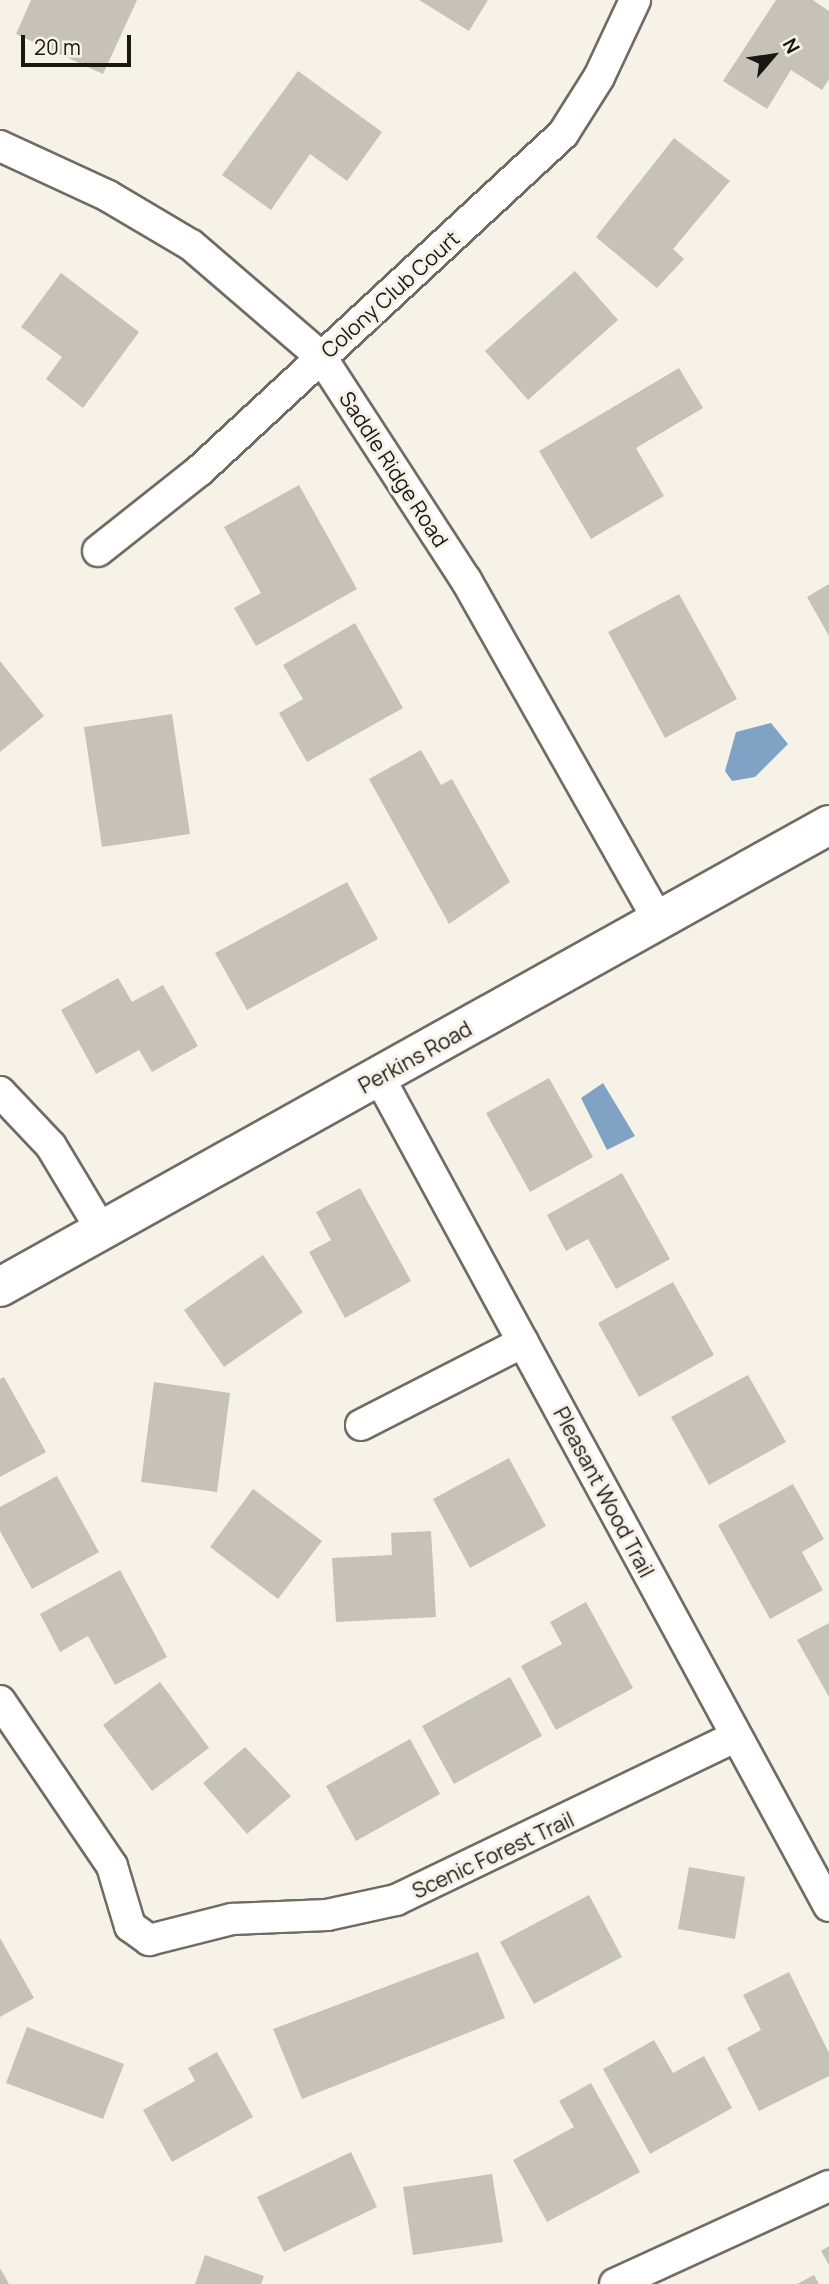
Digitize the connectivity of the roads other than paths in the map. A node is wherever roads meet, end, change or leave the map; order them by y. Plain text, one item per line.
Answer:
1 (635, 0) edge
2 (0, 146) edge
3 (321, 357) junction
4 (98, 551) dead end
5 (829, 825) edge
6 (658, 919) junction
7 (379, 1077) junction
8 (0, 1093) edge
9 (102, 1231) junction
10 (0, 1287) edge
11 (523, 1342) junction
12 (361, 1425) dead end
13 (0, 1701) edge
14 (735, 1737) junction
15 (829, 1906) edge
16 (829, 2186) edge
17 (615, 2284) edge

1 - 3 street, Colony Club Court
2 - 3 street, Saddle Ridge Road
3 - 4 street, Colony Club Court
3 - 6 street, Saddle Ridge Road
5 - 6 main road, Perkins Road
6 - 7 main road, Perkins Road
7 - 9 main road, Perkins Road
7 - 11 street, Pleasant Wood Trail
8 - 9 street
9 - 10 main road, Perkins Road
11 - 12 street
11 - 14 street, Pleasant Wood Trail
13 - 14 street, Scenic Forest Trail
14 - 15 street, Pleasant Wood Trail
16 - 17 street

